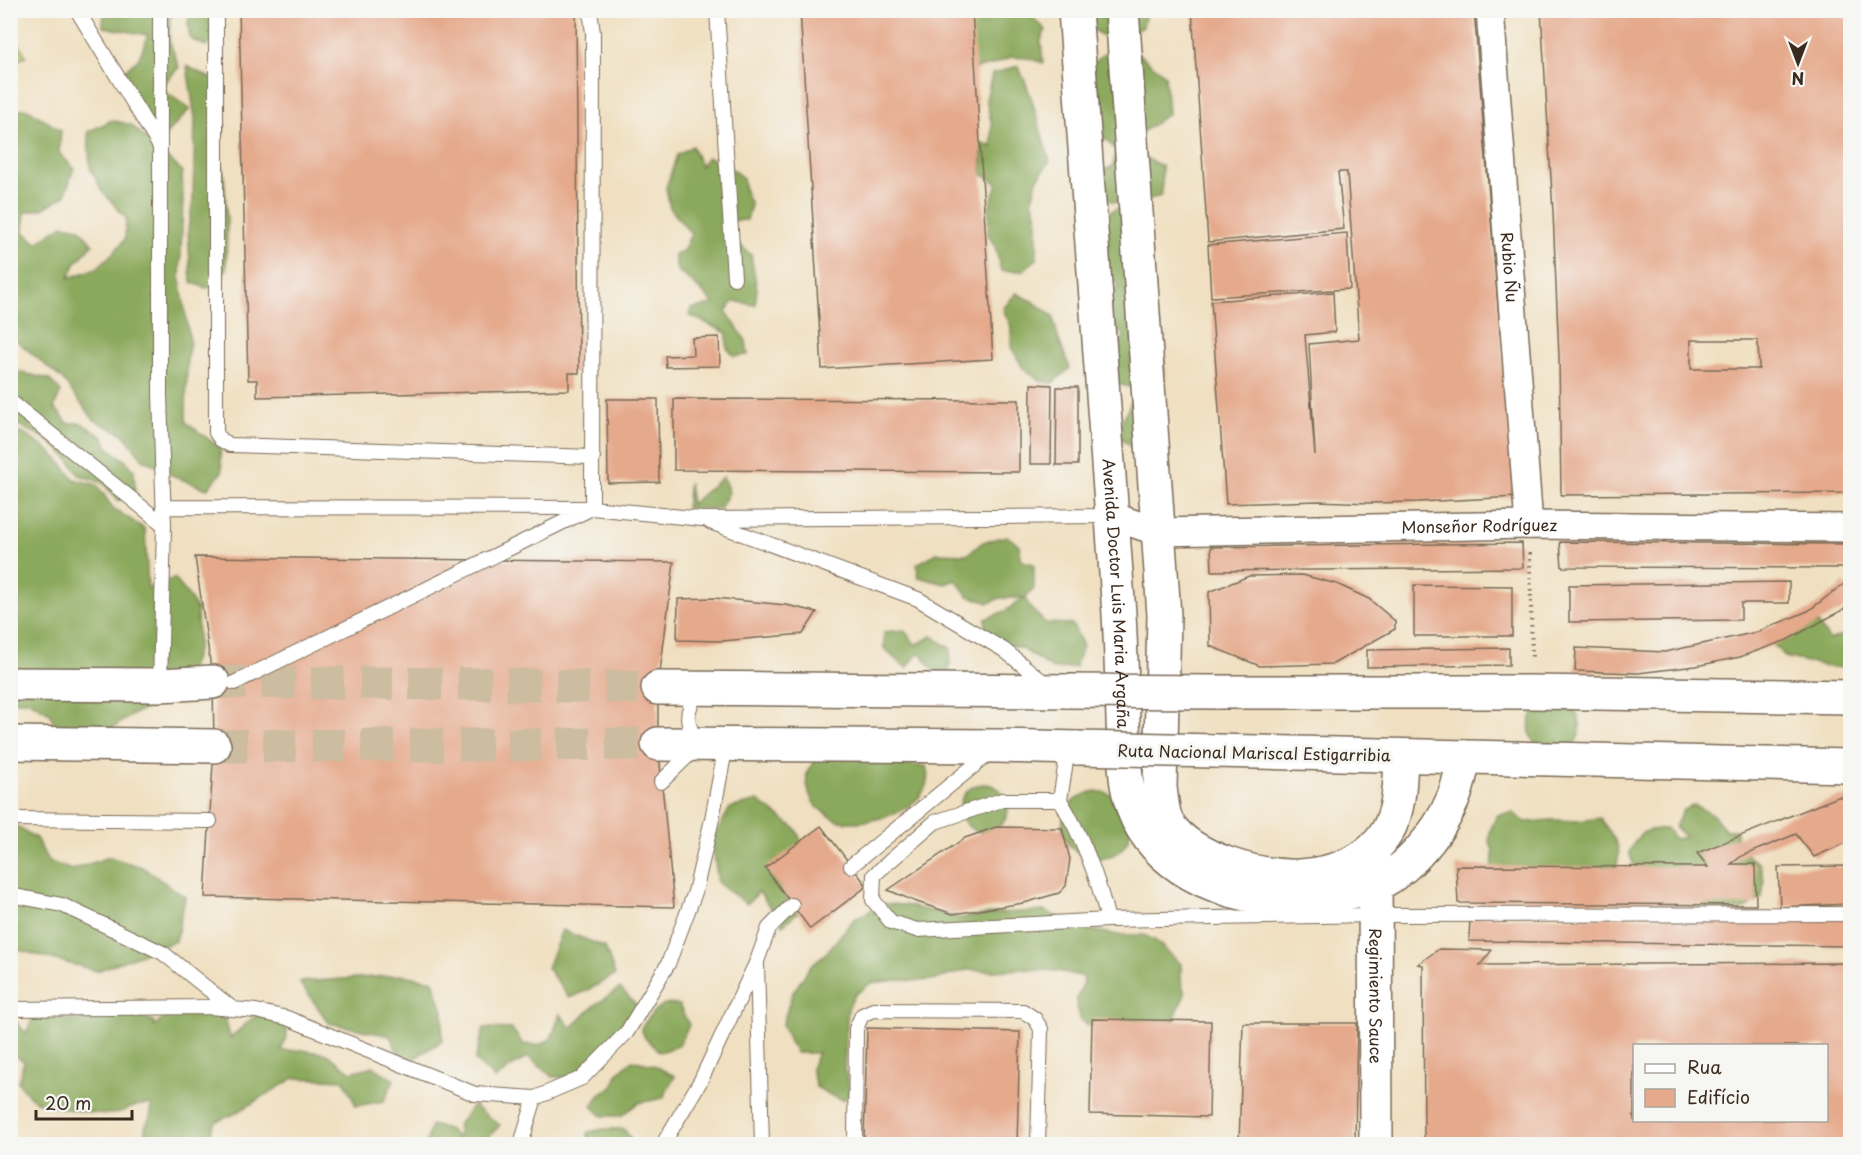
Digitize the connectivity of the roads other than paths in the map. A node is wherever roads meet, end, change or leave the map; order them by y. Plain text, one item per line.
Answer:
1 (78, 10) edge
2 (160, 10) edge
3 (216, 10) edge
4 (590, 10) edge
5 (717, 10) edge
6 (1075, 10) edge
7 (1122, 10) edge
8 (1490, 10) edge
9 (160, 147) junction
10 (734, 278) dead end
11 (10, 400) edge
12 (593, 457) junction
13 (163, 507) junction
14 (592, 508) junction
15 (1112, 516) junction
16 (702, 519) junction
17 (164, 525) junction
18 (1529, 525) junction
19 (1851, 528) edge
20 (1158, 532) junction
21 (224, 683) joint
22 (10, 684) edge
23 (160, 685) junction
24 (658, 688) tunnel mouth
25 (700, 689) junction
26 (1061, 691) junction
27 (1851, 697) edge
28 (10, 744) edge
29 (658, 744) tunnel mouth
30 (712, 745) junction
31 (214, 746) tunnel mouth
32 (998, 746) junction
33 (1073, 748) junction
34 (1401, 756) junction
35 (1464, 757) junction
36 (1851, 766) edge
37 (661, 782) dead end
38 (1060, 800) junction
39 (10, 819) edge
40 (210, 821) dead end
41 (1375, 847) junction
42 (851, 866) dead end
43 (10, 895) edge
44 (1375, 901) junction
45 (792, 905) dead end
46 (1851, 914) edge
47 (1108, 920) junction
48 (757, 961) junction
49 (10, 1009) edge
50 (233, 1009) junction
51 (535, 1098) junction
52 (521, 1144) edge
53 (663, 1144) edge
54 (762, 1144) edge
55 (855, 1144) edge
56 (1038, 1144) edge
57 (1376, 1144) edge

1 - 9 lane
2 - 9 lane
3 - 12 lane
4 - 12 lane
5 - 10 lane
6 - 15 main road, Avenida Doctor Luis Maria Argaña
7 - 20 main road
8 - 18 street, Rubio Ñu
9 - 13 lane
11 - 17 lane
12 - 14 lane
13 - 14 lane
13 - 17 lane
14 - 16 lane
14 - 21 lane
15 - 16 lane
15 - 20 street, Monseñor Rodríguez
15 - 44 main road, Avenida Doctor Luis Maria Argaña
16 - 26 lane
17 - 23 lane
18 - 19 street, Monseñor Rodríguez
18 - 20 street, Monseñor Rodríguez
20 - 41 main road
21 - 23 main road
22 - 23 main road
24 - 25 main road
25 - 26 main road
25 - 30 lane
26 - 27 main road, bridge
28 - 31 main road
29 - 30 main road, Ruta Nacional Mariscal Estigarribia
30 - 32 main road, Ruta Nacional Mariscal Estigarribia
30 - 37 lane
30 - 51 lane
32 - 33 main road, Ruta Nacional Mariscal Estigarribia
32 - 42 lane
33 - 34 main road, Ruta Nacional Mariscal Estigarribia, bridge
33 - 38 lane
34 - 35 main road, Ruta Nacional Mariscal Estigarribia
34 - 41 main road
35 - 36 main road, Ruta Nacional Mariscal Estigarribia
35 - 44 main road, Avenida Doctor Luis Maria Argaña
38 - 47 lane
38 - 47 lane
39 - 40 lane
41 - 44 main road, Regimiento Sauce
43 - 50 lane
44 - 46 lane
44 - 47 lane
44 - 57 main road, Regimiento Sauce
45 - 48 lane
48 - 53 lane
48 - 54 lane
49 - 50 lane
50 - 51 lane
51 - 52 lane
55 - 56 lane

